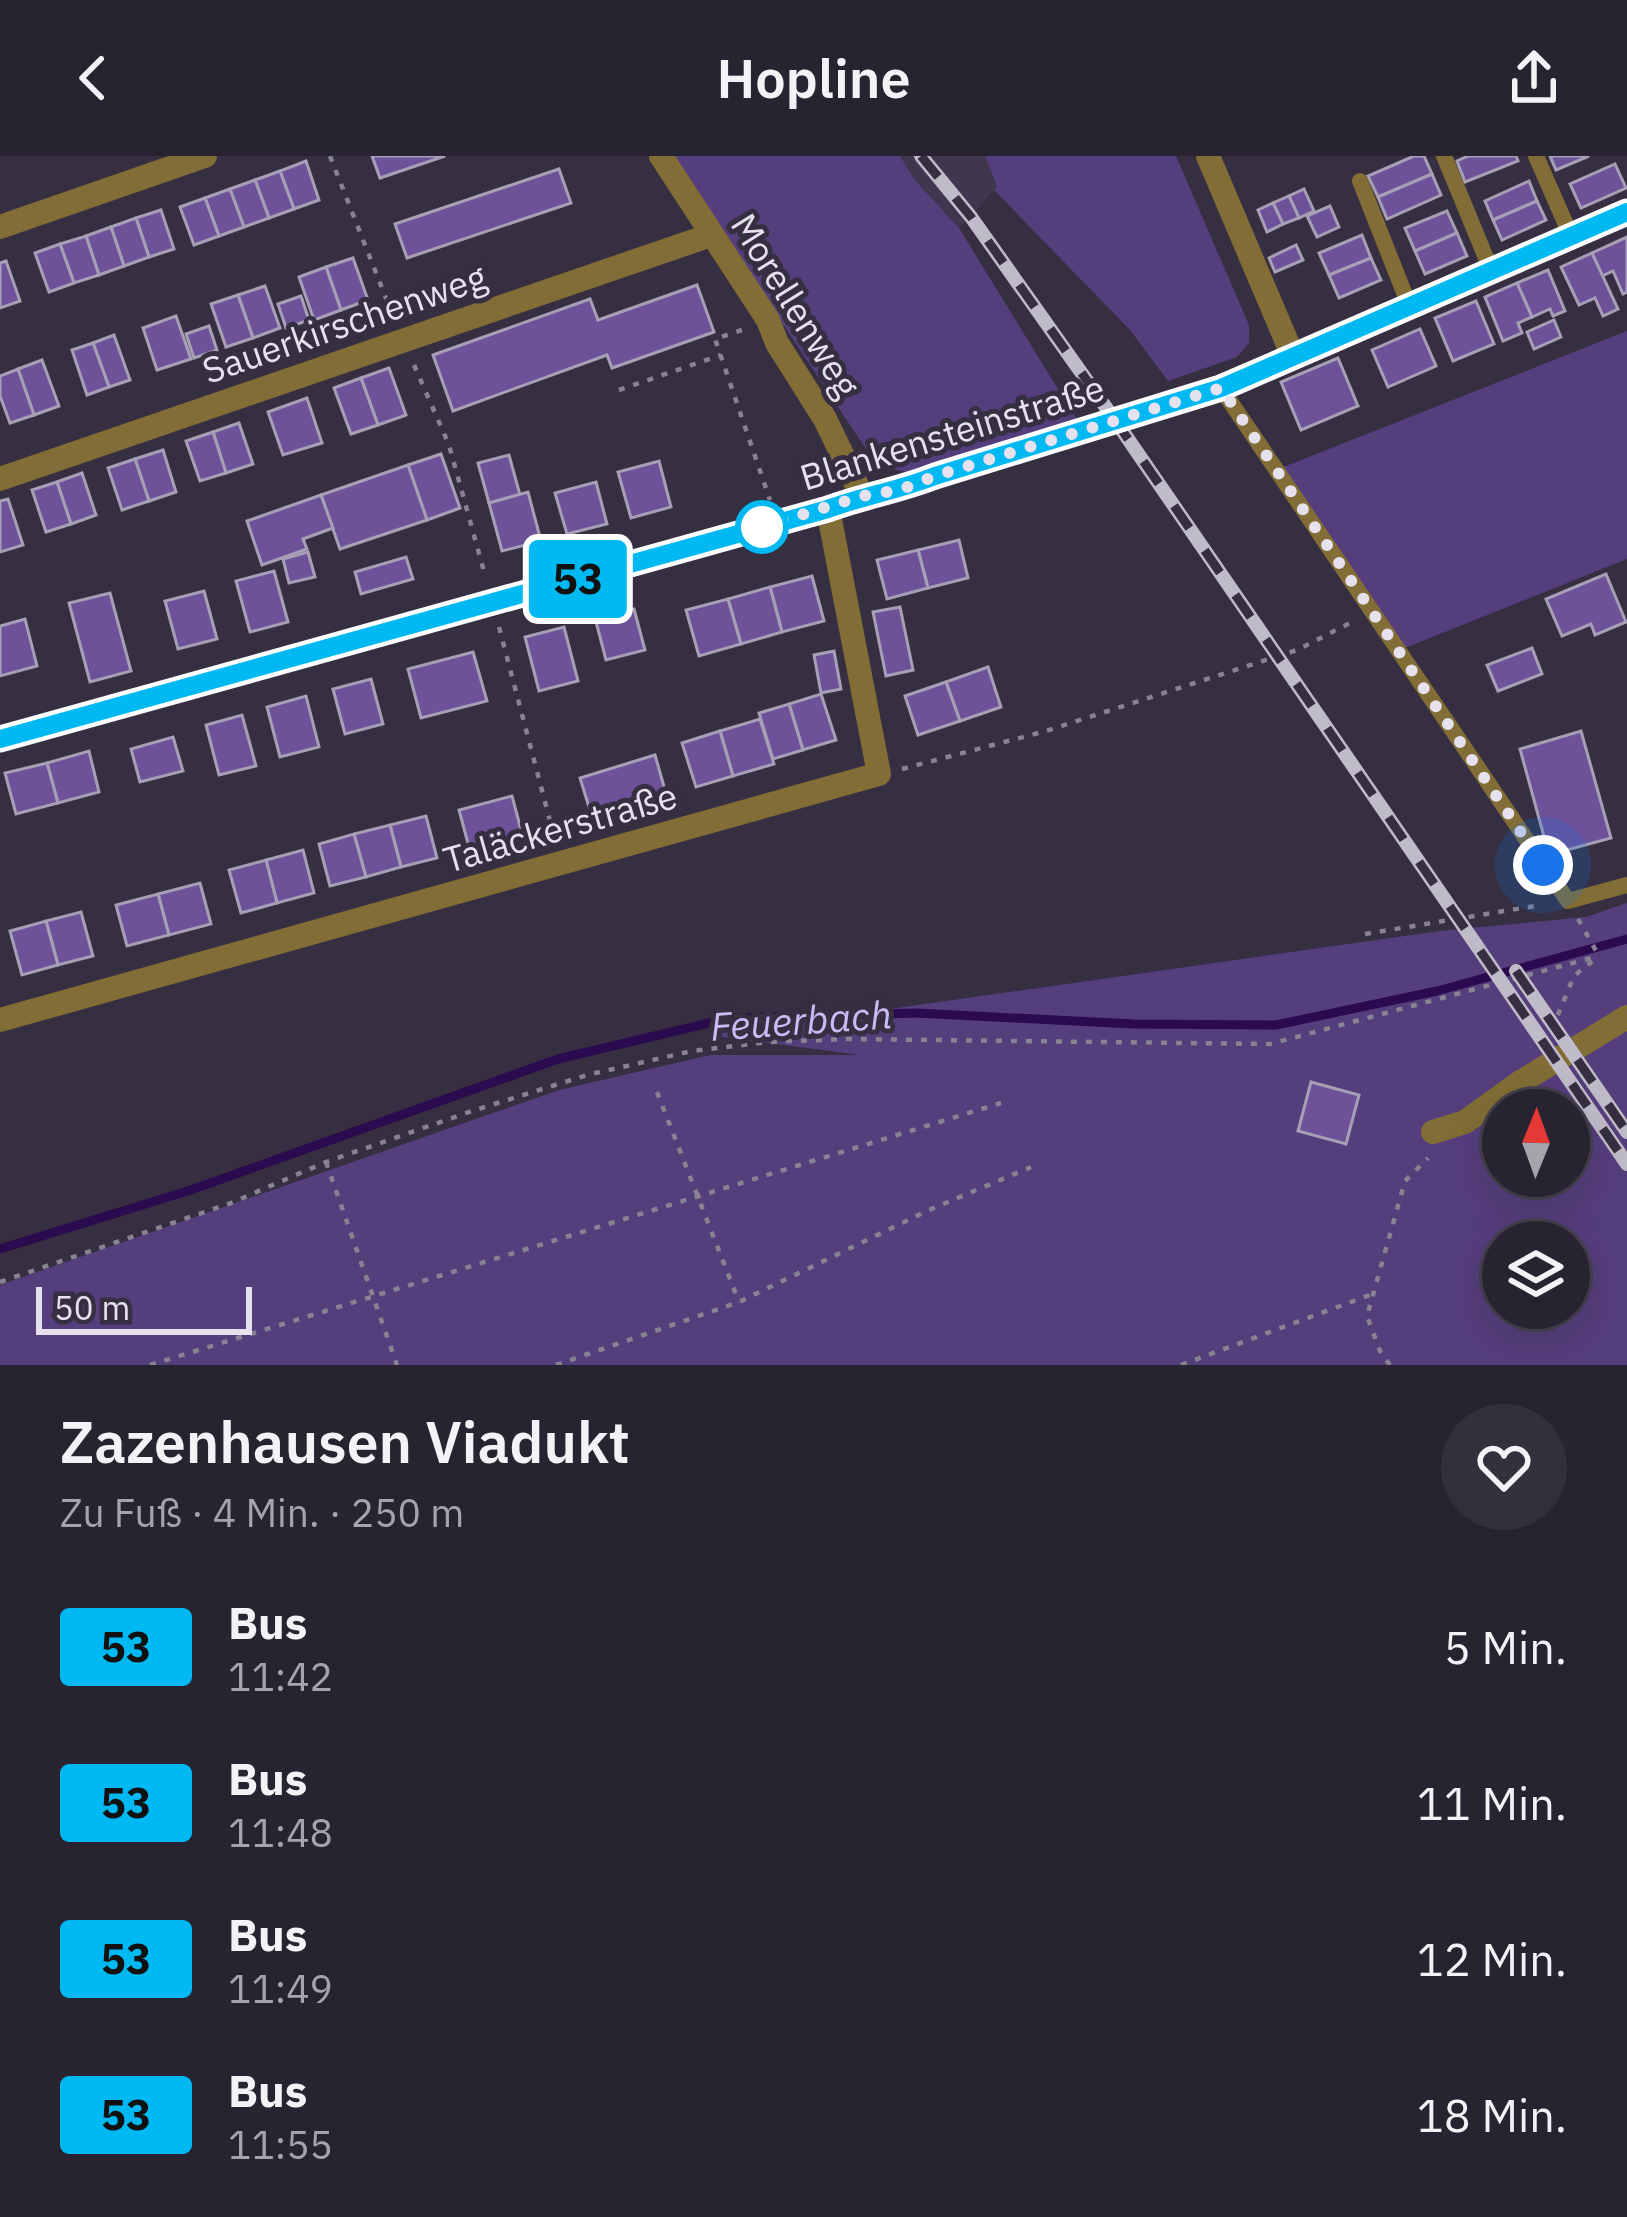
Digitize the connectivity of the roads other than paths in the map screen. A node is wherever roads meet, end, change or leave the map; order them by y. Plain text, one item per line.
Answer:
1 (205, 156) edge
2 (661, 156) edge
3 (1208, 156) edge
4 (1444, 156) edge
5 (1536, 156) edge
6 (1360, 181) dead end
7 (1627, 212) edge
8 (0, 227) edge
9 (711, 235) junction
10 (1571, 236) junction
11 (1491, 270) junction
12 (1409, 305) junction
13 (1292, 354) junction
14 (1221, 388) junction
15 (0, 479) edge
16 (862, 496) junction
17 (828, 509) junction
18 (0, 739) edge
19 (1627, 884) edge
20 (1627, 1017) edge
21 (0, 1020) edge
22 (1433, 1132) dead end

1 - 8 street
2 - 9 street, Morellenweg
3 - 13 street
4 - 11 lane
5 - 10 lane
6 - 12 lane
7 - 10 street, Blankensteinstraße
9 - 15 street, Sauerkirschenweg
9 - 16 street, Morellenweg
10 - 11 street, Blankensteinstraße
11 - 12 street, Blankensteinstraße
12 - 13 street, Blankensteinstraße
13 - 14 street, Blankensteinstraße
14 - 16 street, Blankensteinstraße
14 - 19 lane
16 - 17 street, Blankensteinstraße
17 - 18 street, Blankensteinstraße
17 - 21 street, Taläckerstraße
20 - 22 street

